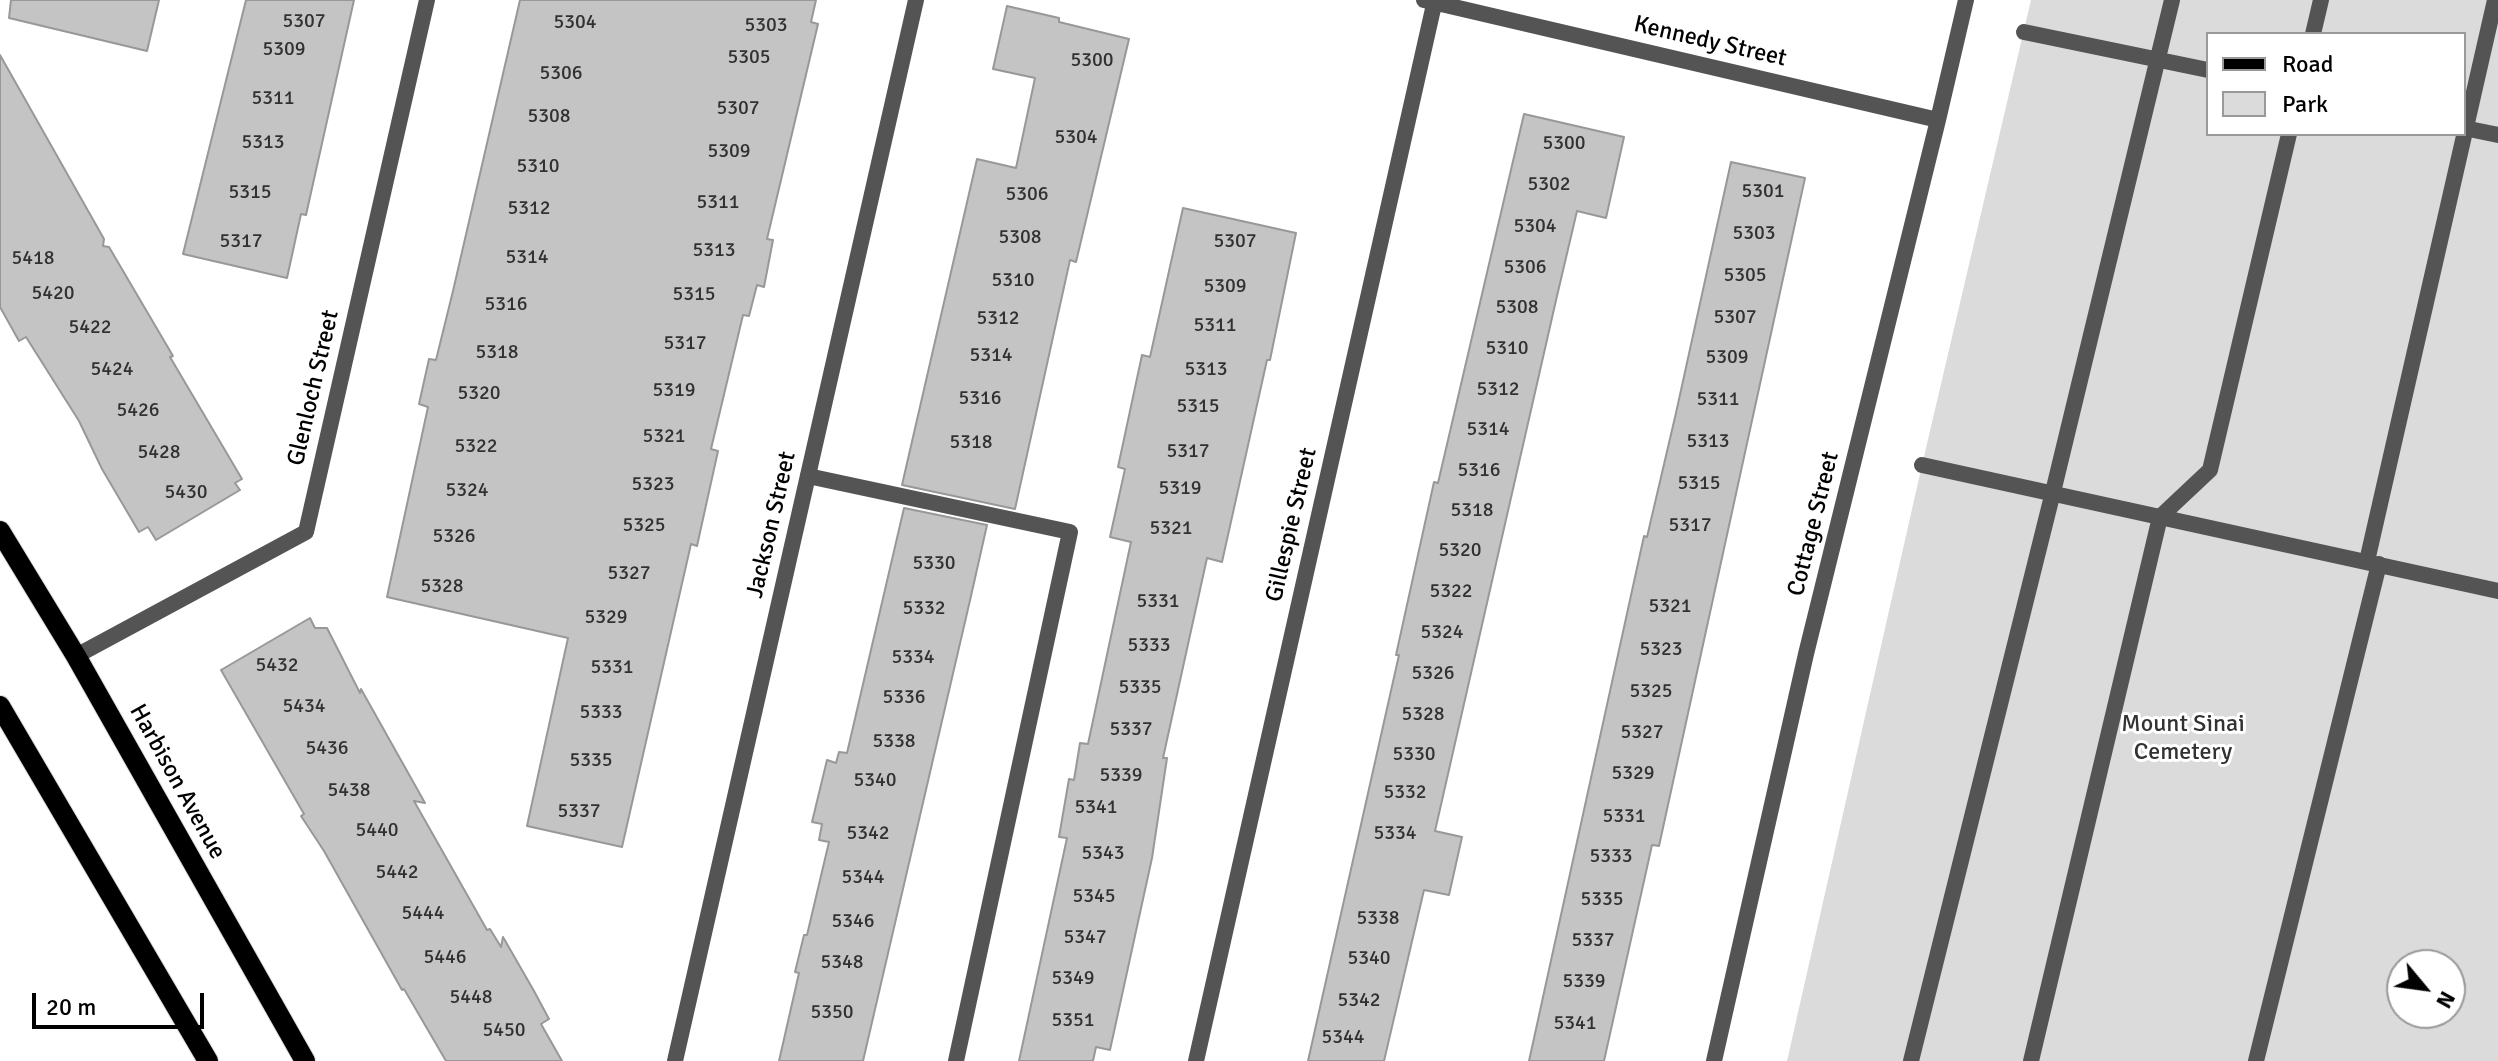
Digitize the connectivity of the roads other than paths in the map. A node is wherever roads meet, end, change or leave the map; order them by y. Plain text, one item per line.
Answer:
1 (427, 0) edge
2 (916, 0) edge
3 (1966, 0) edge
4 (2172, 0) edge
5 (2321, 0) edge
6 (2495, 0) edge
7 (1431, 1) edge
8 (2024, 32) dead end
9 (2313, 32) edge
10 (2158, 59) junction
11 (2206, 70) edge
12 (1938, 120) junction
13 (2466, 124) edge
14 (2466, 128) edge
15 (2498, 135) edge
16 (2289, 136) edge
17 (2463, 136) edge
18 (1922, 465) dead end
19 (808, 476) junction
20 (2053, 492) junction
21 (2160, 517) junction
22 (0, 531) edge
23 (2373, 563) junction
24 (2498, 591) edge
25 (76, 656) junction
26 (0, 706) edge
27 (208, 1061) edge
28 (305, 1061) edge
29 (675, 1061) edge
30 (956, 1061) edge
31 (1196, 1061) edge
32 (1714, 1061) edge
33 (1911, 1061) edge
34 (2031, 1061) edge
35 (2256, 1061) edge

1 - 25 street, Glenloch Street
2 - 19 street, Jackson Street
3 - 12 street, Cottage Street
4 - 10 street
5 - 9 street
6 - 13 street
7 - 12 street, Kennedy Street
7 - 31 street, Gillespie Street
8 - 10 street
10 - 11 street
10 - 20 street
12 - 32 street, Cottage Street
14 - 15 street
16 - 21 street
17 - 23 street
18 - 20 street
19 - 29 street, Jackson Street
19 - 30 street
20 - 21 street
20 - 33 street
21 - 23 street
21 - 34 street
22 - 25 main road, Harbison Avenue
23 - 24 street
23 - 35 street
25 - 28 main road, Harbison Avenue
26 - 27 main road

